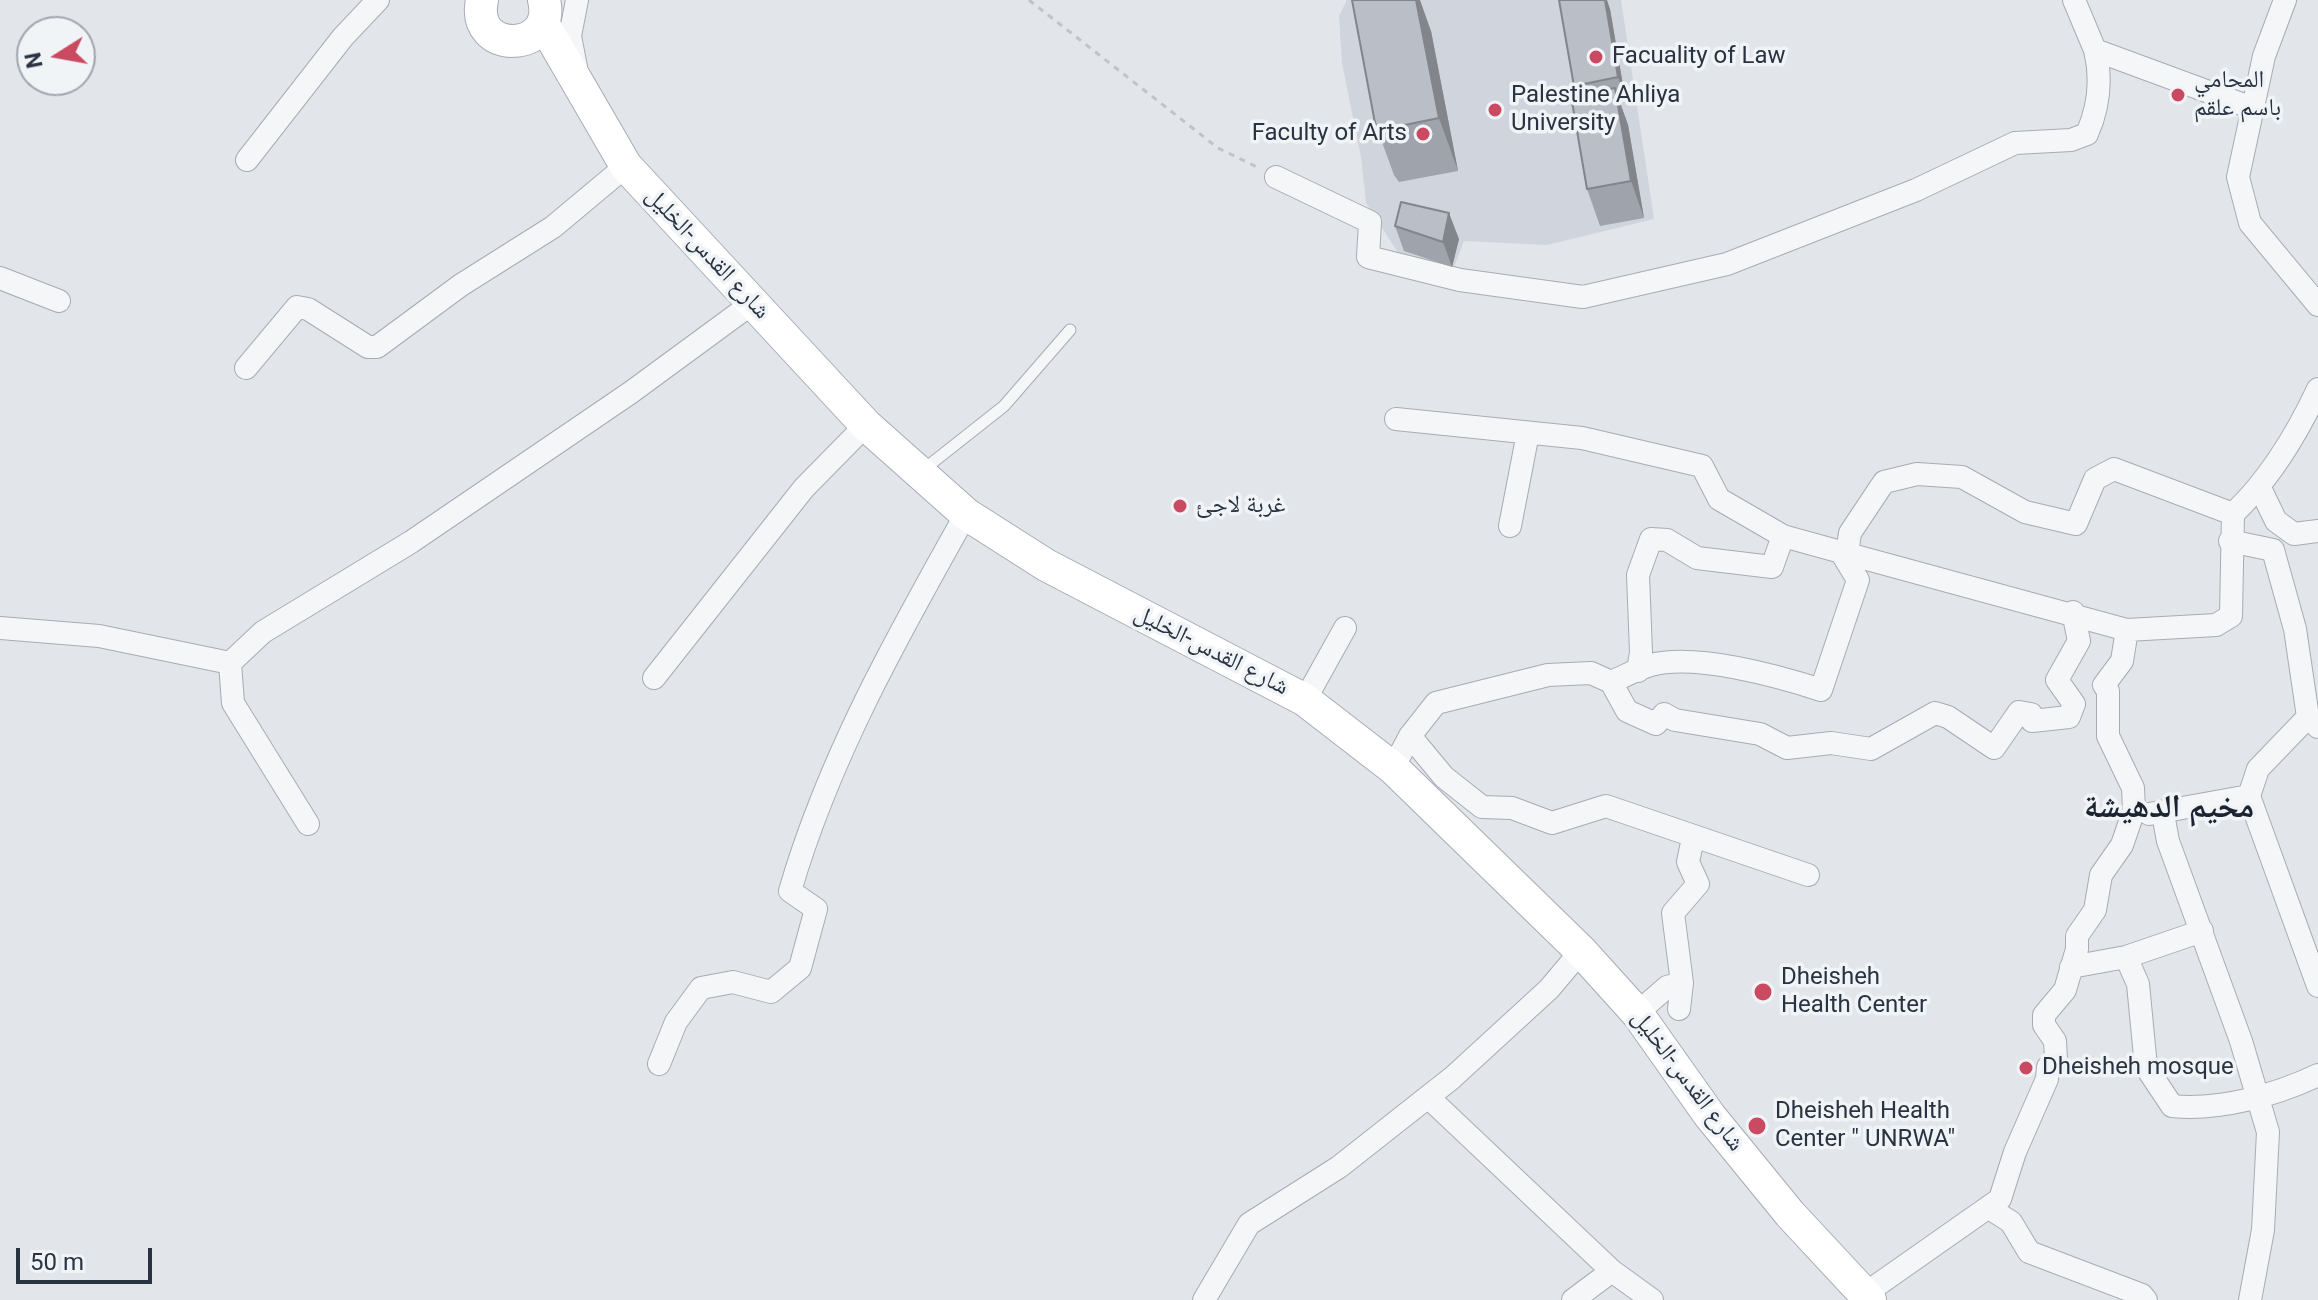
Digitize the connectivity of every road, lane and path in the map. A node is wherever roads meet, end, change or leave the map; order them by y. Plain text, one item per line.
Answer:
1 (378, 0) edge
2 (482, 0) edge
3 (577, 0) edge
4 (1029, 0) edge
5 (2074, 0) edge
6 (2285, 0) edge
7 (543, 11) edge
8 (2095, 50) junction
9 (580, 84) junction
10 (2255, 109) junction
11 (247, 160) dead end
12 (626, 166) junction
13 (1276, 177) joint
14 (0, 278) edge
15 (59, 301) dead end
16 (754, 302) junction
17 (2318, 305) edge
18 (1070, 330) dead end
19 (246, 368) dead end
20 (2318, 389) edge
21 (1396, 419) dead end
22 (866, 425) junction
23 (1528, 433) junction
24 (920, 472) junction
25 (2260, 488) junction
26 (966, 514) junction
27 (2233, 514) junction
28 (1510, 526) dead end
29 (2318, 531) edge
30 (1783, 536) junction
31 (2230, 541) junction
32 (1844, 553) junction
33 (2073, 612) junction
34 (0, 628) edge
35 (1345, 628) dead end
36 (2127, 630) junction
37 (230, 663) junction
38 (1638, 671) junction
39 (2311, 675) edge
40 (654, 678) dead end
41 (1611, 682) junction
42 (1305, 700) junction
43 (2313, 722) edge
44 (1410, 736) junction
45 (1393, 768) junction
46 (2249, 796) junction
47 (2134, 810) junction
48 (2163, 814) junction
49 (308, 824) dead end
50 (1693, 838) junction
51 (1808, 875) dead end
52 (2202, 931) junction
53 (1581, 951) junction
54 (2126, 957) junction
55 (2071, 967) junction
56 (1682, 983) junction
57 (2318, 986) edge
58 (1679, 1009) dead end
59 (1637, 1013) junction
60 (659, 1064) dead end
61 (2318, 1075) edge
62 (2257, 1095) junction
63 (1428, 1097) junction
64 (1989, 1208) junction
65 (1612, 1271) junction
66 (1868, 1297) edge
67 (1204, 1300) edge
68 (1573, 1300) edge
69 (1652, 1300) edge
70 (2146, 1300) edge
71 (2250, 1300) edge

1 - 11 street
2 - 7 main road
3 - 9 street
4 - 13 path
5 - 8 street
6 - 10 street
7 - 9 main road, شارع القدس-الخليل
8 - 10 street
8 - 13 street
9 - 12 main road, شارع القدس-الخليل
10 - 17 street
12 - 16 main road, شارع القدس-الخليل
12 - 19 street
14 - 15 street
16 - 22 main road, شارع القدس-الخليل
16 - 37 street
18 - 24 lane
20 - 25 street
21 - 23 street
22 - 24 main road, شارع القدس-الخليل
22 - 40 street
23 - 28 street
23 - 30 street
24 - 26 main road, شارع القدس-الخليل
25 - 27 street
25 - 29 street
26 - 42 main road, شارع القدس-الخليل
26 - 60 street
27 - 31 street
27 - 32 street
30 - 32 street
30 - 38 street
31 - 36 street
31 - 39 street
32 - 33 street
32 - 38 street
33 - 36 street
33 - 41 street
34 - 37 street
35 - 42 street
36 - 47 street
37 - 49 street
38 - 41 street
39 - 43 street
41 - 44 street
42 - 45 main road, شارع القدس-الخليل
43 - 46 street
44 - 45 street
44 - 50 street
45 - 53 main road, شارع القدس-الخليل
46 - 48 street
46 - 57 street
47 - 48 street
47 - 55 street
48 - 52 street
50 - 51 street
50 - 56 street
52 - 54 street
52 - 62 street
53 - 59 main road, شارع القدس-الخليل
53 - 63 street
54 - 55 street
54 - 62 street
55 - 64 street
56 - 58 street
56 - 59 street
59 - 66 main road, شارع القدس-الخليل
61 - 62 street
62 - 71 street
63 - 65 street
63 - 67 street
64 - 66 street
64 - 70 street
65 - 68 street
65 - 69 street

